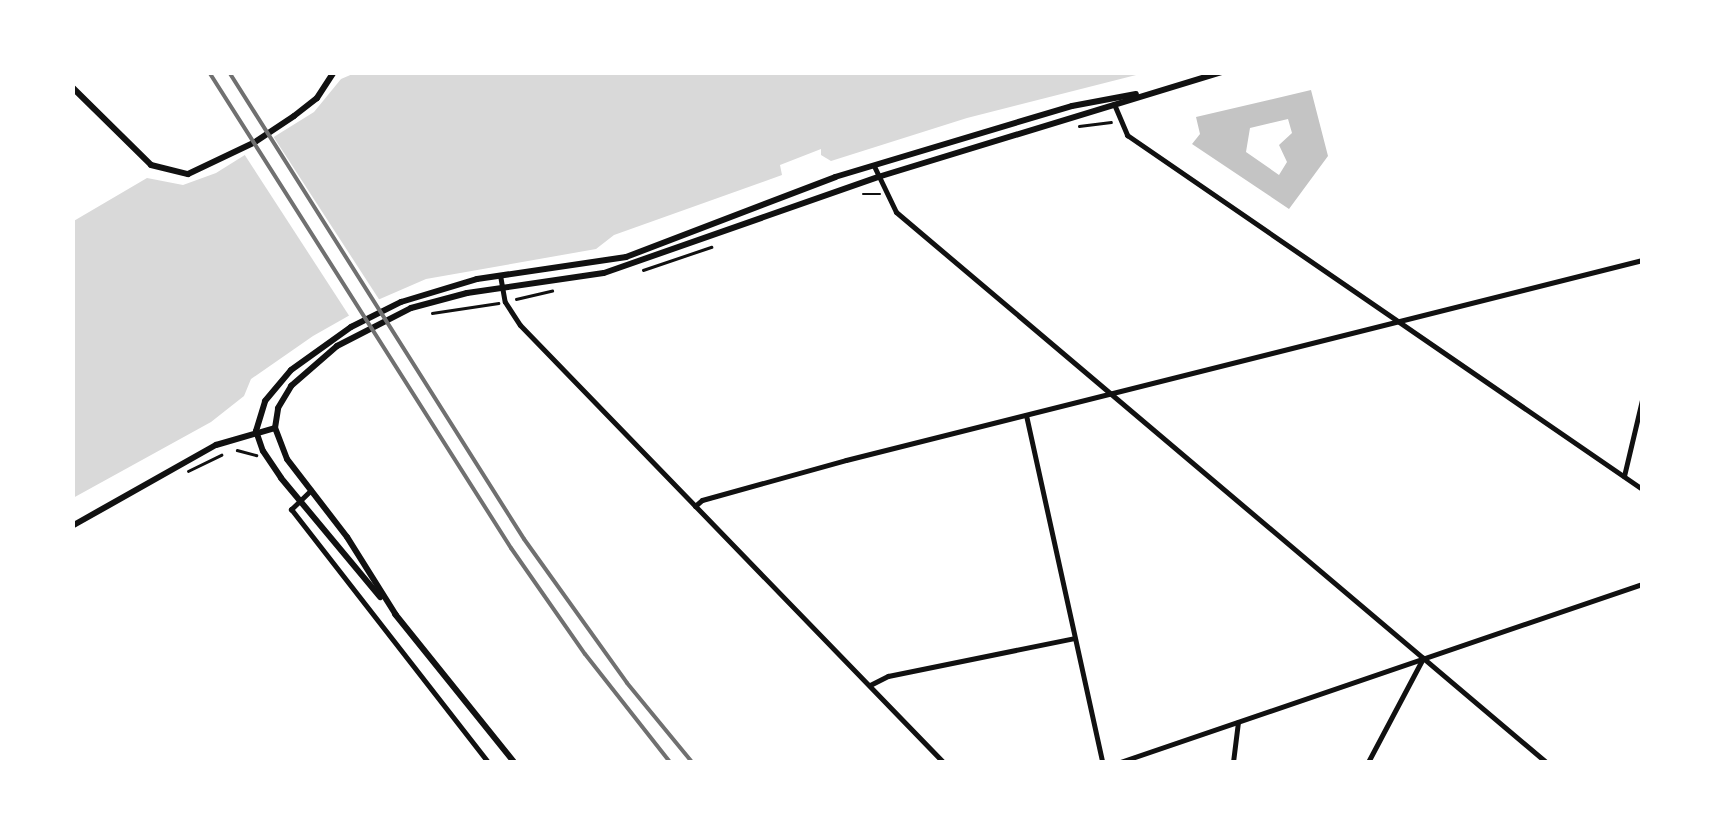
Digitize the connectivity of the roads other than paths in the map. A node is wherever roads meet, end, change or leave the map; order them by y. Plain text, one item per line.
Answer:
1 (334, 72) edge
2 (1221, 72) edge
3 (72, 87) edge
4 (1148, 92) junction
5 (1112, 96) junction
6 (1114, 106) junction
7 (874, 166) junction
8 (878, 178) junction
9 (1642, 260) edge
10 (500, 275) junction
11 (502, 288) junction
12 (1398, 320) junction
13 (1112, 394) junction
14 (1642, 400) edge
15 (1026, 415) junction
16 (274, 428) junction
17 (256, 431) junction
18 (1624, 476) junction
19 (1642, 489) edge
20 (311, 490) junction
21 (299, 500) junction
22 (695, 506) junction
23 (72, 526) edge
24 (1642, 584) edge
25 (396, 615) junction
26 (1074, 638) junction
27 (424, 651) junction
28 (1423, 658) junction
29 (411, 662) junction
30 (870, 686) junction
31 (1238, 722) junction
32 (1538, 759) edge
33 (488, 762) edge
34 (514, 762) edge
35 (943, 762) edge
36 (1102, 762) edge
37 (1120, 762) edge
38 (1233, 762) edge
39 (1368, 762) edge
40 (1546, 762) edge

1 - 3 street
2 - 4 street
4 - 5 street
4 - 6 street
5 - 6 street
5 - 7 street
6 - 8 street
6 - 12 street
7 - 8 street
7 - 10 street
8 - 11 street
8 - 13 street
9 - 12 street
10 - 11 street
10 - 17 street
11 - 16 street
11 - 22 street
12 - 13 street
12 - 18 street
13 - 15 street
13 - 28 street
14 - 18 street
15 - 22 street
15 - 26 street
16 - 17 street
16 - 20 street
17 - 21 street
17 - 23 street
18 - 19 street
20 - 21 street
20 - 25 street
21 - 25 street
21 - 29 street
22 - 30 street
24 - 28 street
25 - 27 street
26 - 30 street
26 - 36 street
27 - 29 street
27 - 34 street
28 - 31 street
28 - 32 street
28 - 39 street
29 - 33 street
30 - 35 street
31 - 37 street
31 - 38 street
32 - 40 street

